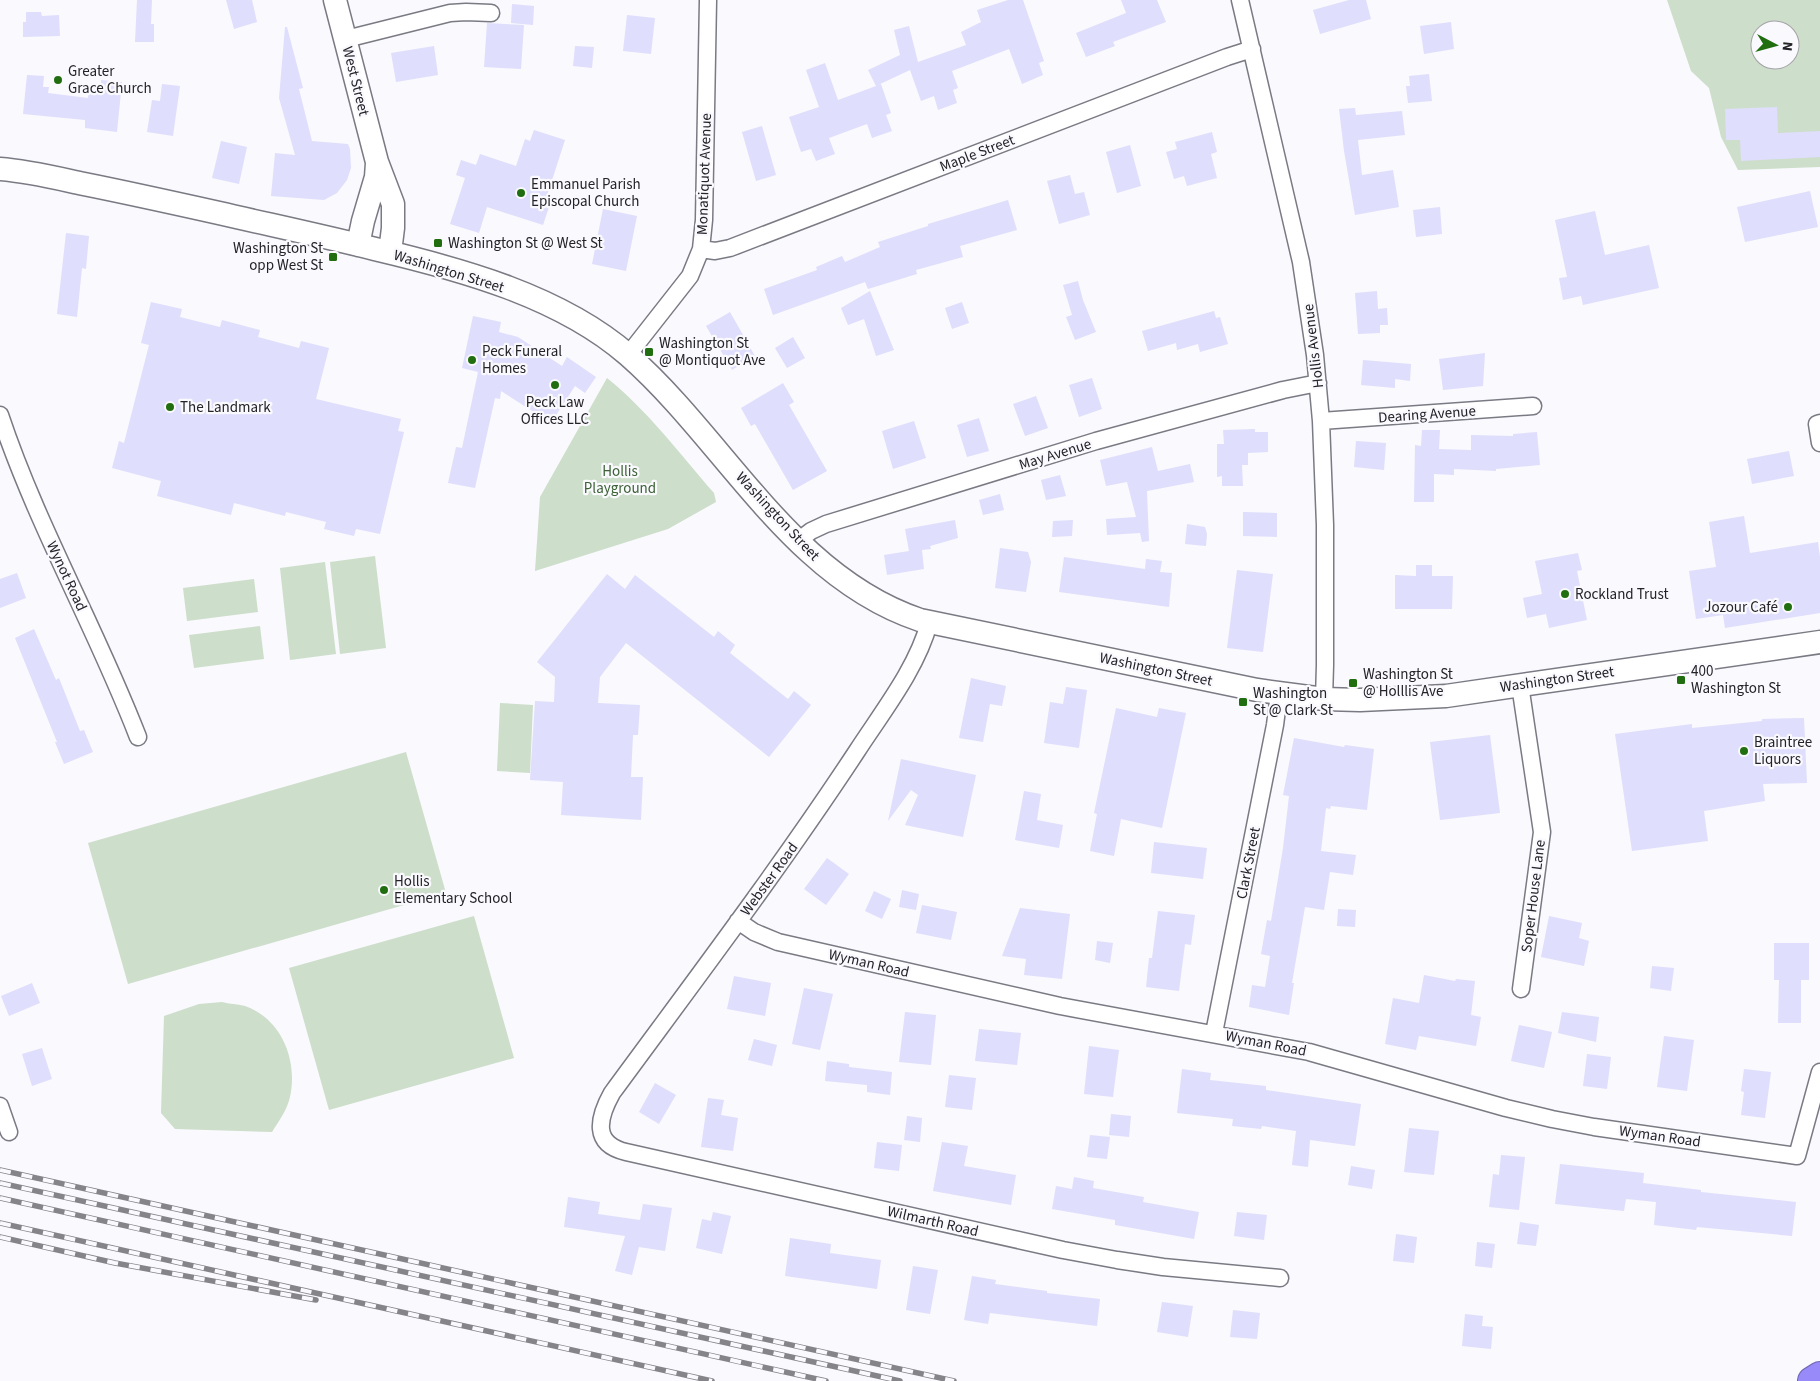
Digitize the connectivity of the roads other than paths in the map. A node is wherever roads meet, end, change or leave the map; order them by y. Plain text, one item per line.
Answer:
1 (335, 0) edge
2 (708, 0) edge
3 (1240, 0) edge
4 (491, 13) dead end
5 (346, 39) junction
6 (1252, 50) junction
7 (377, 162) junction
8 (0, 169) edge
9 (358, 245) junction
10 (701, 249) junction
11 (390, 252) junction
12 (628, 354) junction
13 (1318, 383) junction
14 (1533, 406) dead end
15 (0, 415) edge
16 (1321, 421) junction
17 (1820, 423) edge
18 (1820, 443) edge
19 (798, 541) junction
20 (929, 623) junction
21 (1820, 642) edge
22 (1520, 685) junction
23 (1279, 694) junction
24 (1324, 699) junction
25 (138, 737) dead end
26 (738, 921) junction
27 (1521, 989) dead end
28 (1214, 1033) junction
29 (1820, 1072) edge
30 (0, 1106) edge
31 (601, 1129) joint
32 (9, 1132) dead end
33 (1280, 1278) dead end
34 (1820, 1376) edge
35 (1812, 1381) edge

1 - 5 main road, West Street
2 - 10 street, Monatiquot Avenue
3 - 6 street, Hollis Avenue
4 - 5 street
5 - 7 main road, West Street
6 - 10 street, Maple Street
6 - 13 street, Hollis Avenue
7 - 9 main road, West Street
7 - 11 main road, West Street
8 - 9 main road, Washington Street
9 - 11 main road, Washington Street
10 - 12 street, Monatiquot Avenue
11 - 12 main road, Washington Street
12 - 19 main road, Washington Street
13 - 16 street, Hollis Avenue
13 - 19 street, May Avenue
14 - 16 street, Dearing Avenue
15 - 25 street, Wynot Road
16 - 24 street, Hollis Avenue
17 - 18 street
19 - 20 main road, Washington Street
20 - 23 main road, Washington Street
20 - 26 street, Webster Road
21 - 22 main road, Washington Street
22 - 24 main road, Washington Street
22 - 27 street, Soper House Lane
23 - 24 main road, Washington Street
23 - 28 street, Clark Street
26 - 28 street, Wyman Road
26 - 31 street, Webster Road
28 - 29 street, Wyman Road
30 - 32 street
31 - 33 street, Wilmarth Road
34 - 35 highway

